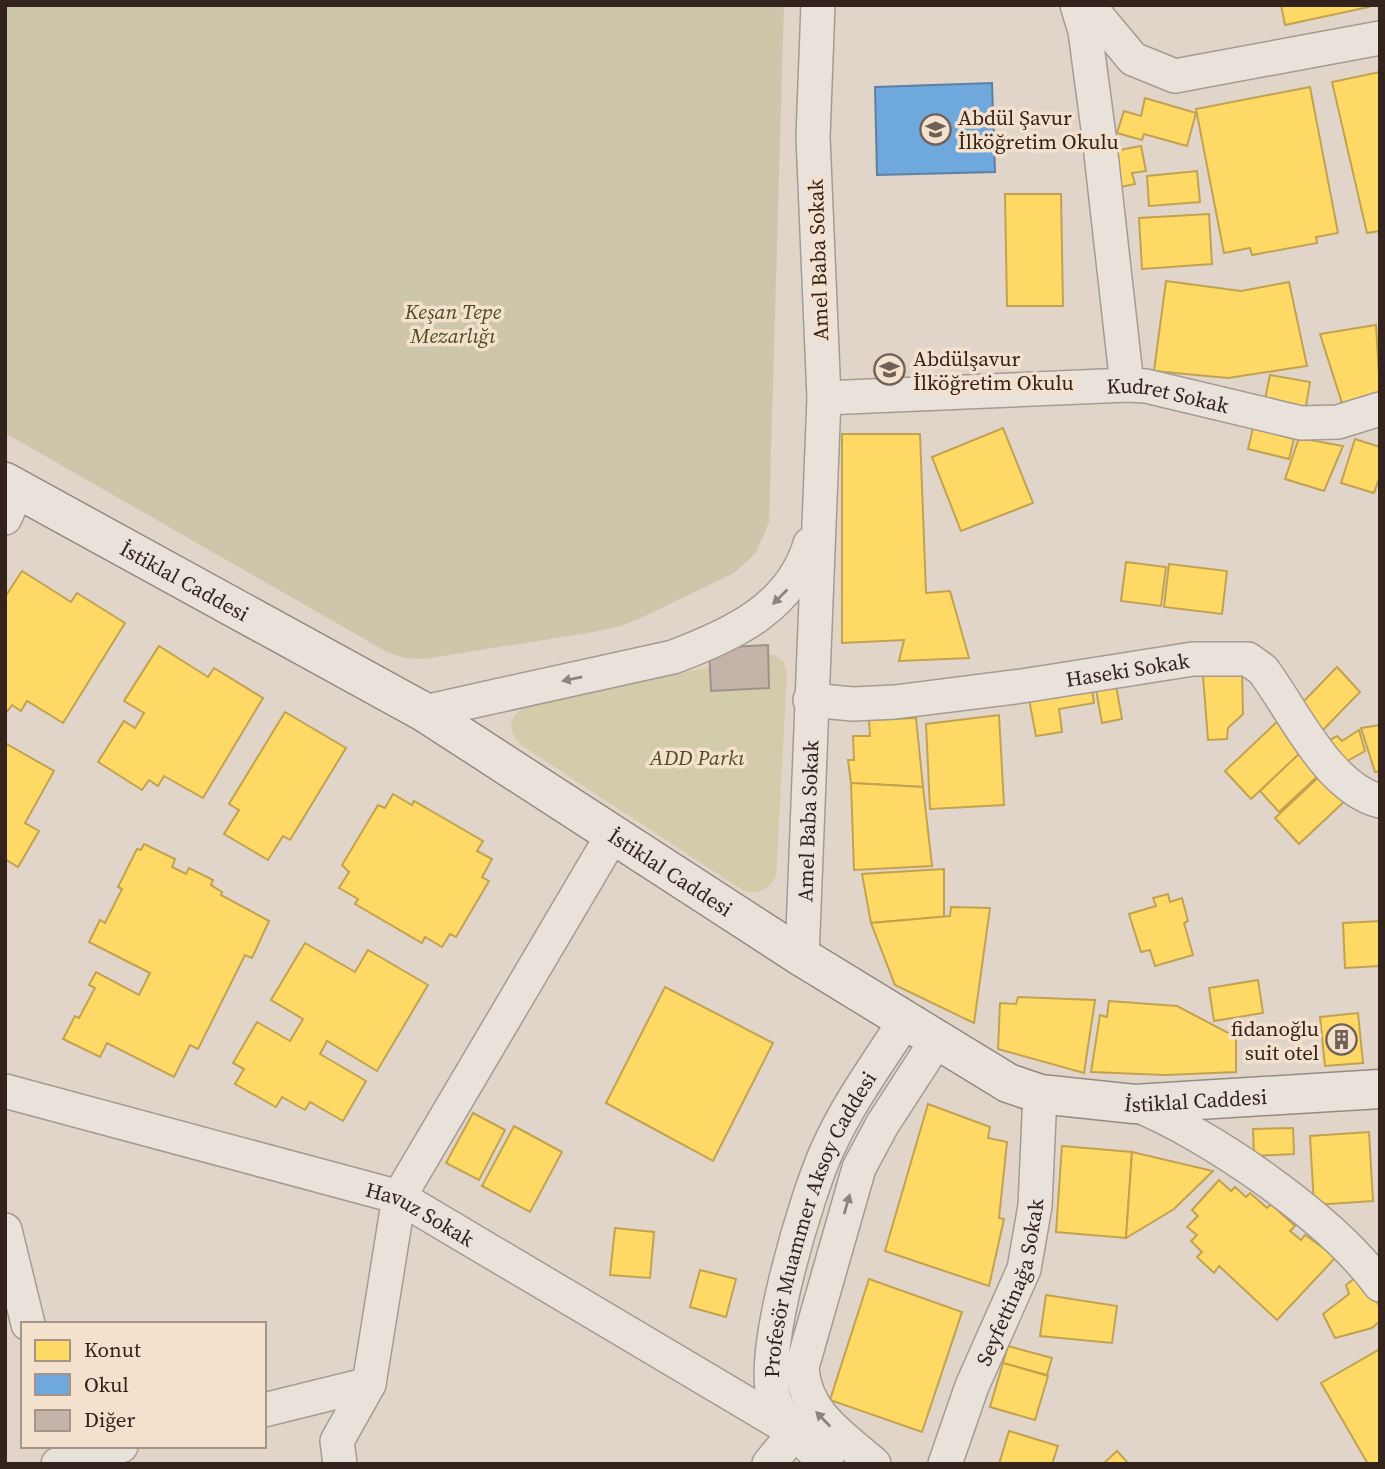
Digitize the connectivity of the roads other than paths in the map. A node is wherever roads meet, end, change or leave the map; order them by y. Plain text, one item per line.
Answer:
1 (818, 5) edge
2 (1077, 5) edge
3 (1088, 5) edge
4 (1380, 38) edge
5 (1127, 385) junction
6 (824, 398) junction
7 (1380, 409) edge
8 (10, 496) edge
9 (818, 514) junction
10 (810, 700) junction
11 (424, 712) junction
12 (1380, 801) edge
13 (612, 836) junction
14 (802, 957) junction
15 (906, 1019) junction
16 (937, 1040) junction
17 (1380, 1088) edge
18 (5, 1091) edge
19 (1040, 1094) junction
20 (1134, 1104) junction
21 (399, 1197) junction
22 (5, 1230) edge
23 (1380, 1285) edge
24 (28, 1322) edge
25 (369, 1384) junction
26 (266, 1410) edge
27 (795, 1432) junction
28 (112, 1448) edge
29 (60, 1459) edge
30 (340, 1464) edge
31 (769, 1464) edge
32 (827, 1464) edge
33 (874, 1464) edge
34 (944, 1464) edge

1 - 6 street, Amel Baba Sokak
2 - 5 street
3 - 4 street
5 - 6 street, Kudret Sokak
5 - 7 street, Kudret Sokak
6 - 9 street, Amel Baba Sokak
8 - 11 main road, İstiklal Caddesi
9 - 10 street, Amel Baba Sokak
9 -> 11 street, Amel Baba Sokak
10 - 12 street, Haseki Sokak
10 - 14 street, Amel Baba Sokak
11 - 13 main road, İstiklal Caddesi
13 - 14 main road, İstiklal Caddesi
13 - 21 street
14 - 15 main road, İstiklal Caddesi
15 - 16 main road, İstiklal Caddesi
15 - 27 street, Profesör Muammer Aksoy Caddesi
16 - 19 main road, İstiklal Caddesi
33 -> 16 street, Profesör Muammer Aksoy Caddesi
17 - 20 main road, İstiklal Caddesi
18 - 21 street, Havuz Sokak
19 - 20 main road, İstiklal Caddesi
19 - 34 street, Seyfettinağa Sokak
20 - 23 street
21 - 25 street
21 - 27 street, Havuz Sokak
22 - 24 street
25 - 26 street
25 - 30 street
27 - 31 street
27 - 32 street, Profesör Muammer Aksoy Caddesi
28 - 29 street

